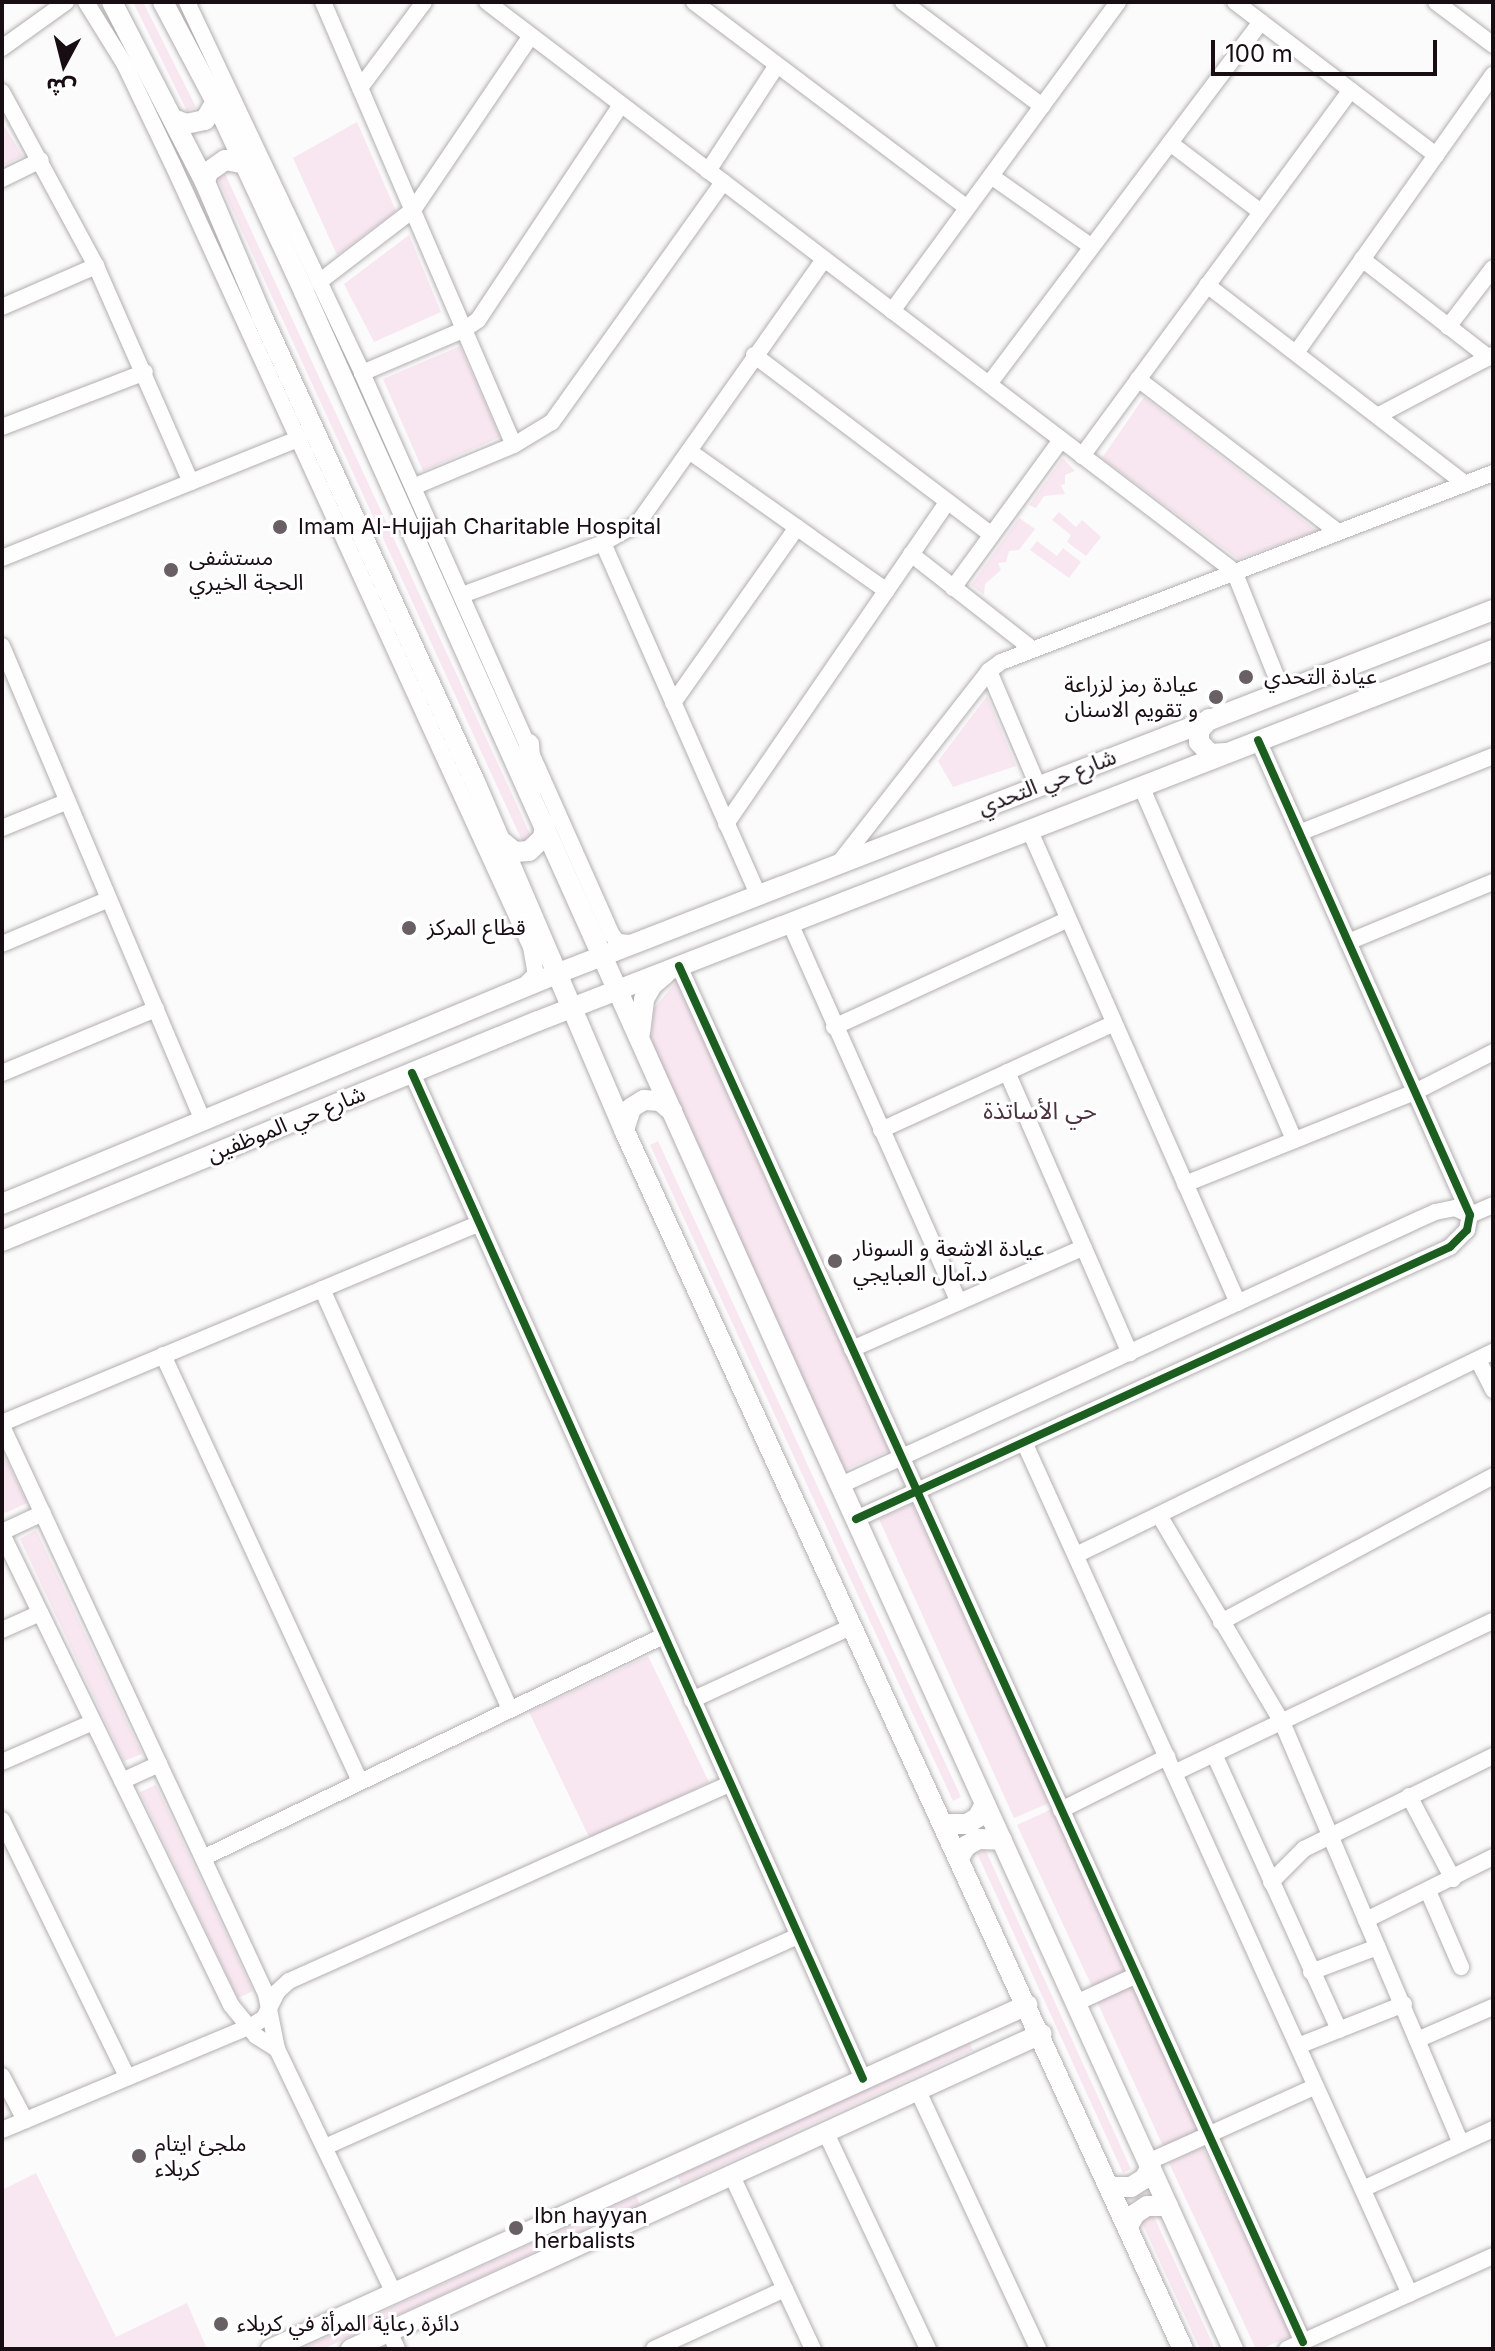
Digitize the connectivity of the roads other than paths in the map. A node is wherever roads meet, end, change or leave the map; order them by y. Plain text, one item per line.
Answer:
1 (66, 2) edge
2 (86, 2) edge
3 (112, 2) edge
4 (163, 2) edge
5 (187, 2) edge
6 (323, 2) edge
7 (424, 2) edge
8 (487, 2) edge
9 (694, 2) edge
10 (903, 2) edge
11 (1235, 2) edge
12 (1436, 2) edge
13 (1115, 3) edge
14 (1261, 22) junction
15 (531, 36) junction
16 (1492, 41) edge
17 (2, 48) edge
18 (777, 65) junction
19 (1493, 75) edge
20 (360, 88) junction
21 (1351, 90) junction
22 (2, 92) edge
23 (216, 102) junction
24 (621, 105) junction
25 (1042, 106) junction
26 (176, 120) junction
27 (1170, 143) junction
28 (1436, 155) junction
29 (41, 160) junction
30 (246, 164) junction
31 (708, 171) junction
32 (991, 176) junction
33 (2, 179) edge
34 (205, 182) junction
35 (723, 182) junction
36 (967, 208) junction
37 (413, 210) junction
38 (1261, 212) junction
39 (1092, 247) junction
40 (824, 259) junction
41 (1362, 259) junction
42 (96, 266) junction
43 (1493, 268) edge
44 (1207, 285) junction
45 (312, 287) junction
46 (2, 307) edge
47 (892, 311) junction
48 (253, 317) junction
49 (1448, 327) junction
50 (464, 329) junction
51 (1296, 353) junction
52 (754, 355) junction
53 (1490, 356) edge
54 (145, 372) junction
55 (362, 373) junction
56 (1138, 379) junction
57 (989, 384) junction
58 (1379, 415) junction
59 (2, 427) edge
60 (300, 438) junction
61 (1061, 440) junction
62 (514, 445) junction
63 (689, 451) junction
64 (1082, 456) junction
65 (1493, 473) edge
66 (191, 482) junction
67 (1465, 484) junction
68 (413, 487) junction
69 (947, 502) junction
70 (797, 527) junction
71 (1338, 532) junction
72 (992, 535) junction
73 (603, 543) junction
74 (911, 554) junction
75 (2, 558) edge
76 (1234, 571) junction
77 (953, 588) junction
78 (887, 591) junction
79 (462, 595) junction
80 (1493, 610) edge
81 (1460, 623) junction
82 (2, 646) edge
83 (1031, 648) junction
84 (1493, 650) edge
85 (1383, 651) junction
86 (1470, 660) junction
87 (989, 671) junction
88 (1401, 684) junction
89 (1282, 691) junction
90 (673, 703) junction
91 (1209, 719) junction
92 (1157, 739) junction
93 (1258, 740) junction
94 (529, 744) junction
95 (1226, 753) junction
96 (1493, 756) edge
97 (1175, 773) junction
98 (467, 786) junction
99 (1038, 786) junction
100 (1141, 786) junction
101 (68, 801) junction
102 (540, 816) junction
103 (726, 824) junction
104 (2, 828) edge
105 (1029, 829) junction
106 (1299, 833) junction
107 (500, 840) junction
108 (839, 863) junction
109 (1493, 882) edge
110 (750, 898) junction
111 (109, 899) junction
112 (1067, 920) junction
113 (790, 923) junction
114 (756, 935) junction
115 (1348, 942) junction
116 (635, 943) junction
117 (2, 944) edge
118 (602, 956) junction
119 (679, 966) junction
120 (556, 974) junction
121 (522, 988) junction
122 (618, 990) junction
123 (570, 1008) junction
124 (156, 1009) junction
125 (1113, 1024) junction
126 (834, 1027) junction
127 (642, 1044) junction
128 (1493, 1052) edge
129 (340, 1064) junction
130 (1007, 1072) junction
131 (2, 1073) edge
132 (412, 1073) junction
133 (297, 1082) junction
134 (1415, 1092) junction
135 (355, 1096) junction
136 (672, 1111) junction
137 (314, 1114) junction
138 (203, 1121) junction
139 (624, 1130) junction
140 (881, 1130) junction
141 (1294, 1140) junction
142 (124, 1153) junction
143 (81, 1171) junction
144 (1185, 1184) junction
145 (137, 1185) junction
146 (95, 1203) junction
147 (2, 1204) edge
148 (1493, 1205) edge
149 (1470, 1215) junction
150 (478, 1224) junction
151 (2, 1241) edge
152 (1084, 1247) junction
153 (322, 1289) junction
154 (959, 1302) junction
155 (1238, 1303) junction
156 (852, 1349) junction
157 (1130, 1353) junction
158 (163, 1355) junction
159 (1485, 1356) edge
160 (1493, 1390) edge
161 (2, 1424) edge
162 (1024, 1442) junction
163 (901, 1457) junction
164 (1493, 1476) edge
165 (841, 1485) junction
166 (917, 1491) junction
167 (43, 1513) junction
168 (1159, 1515) junction
169 (856, 1519) junction
170 (2, 1533) edge
171 (1076, 1555) junction
172 (40, 1613) junction
173 (1493, 1621) edge
174 (1221, 1622) junction
175 (853, 1626) junction
176 (2, 1630) edge
177 (663, 1636) junction
178 (692, 1700) junction
179 (510, 1709) junction
180 (93, 1722) junction
181 (1282, 1722) junction
182 (1214, 1754) junction
183 (1493, 1756) edge
184 (2, 1762) edge
185 (159, 1764) junction
186 (1171, 1765) junction
187 (122, 1781) junction
188 (360, 1782) junction
189 (730, 1784) junction
190 (1409, 1796) junction
191 (985, 1804) junction
192 (1061, 1810) junction
193 (2, 1820) edge
194 (944, 1824) junction
195 (1330, 1835) junction
196 (1002, 1840) junction
197 (1493, 1857) edge
198 (203, 1858) junction
199 (959, 1858) junction
200 (1453, 1879) junction
201 (1271, 1882) junction
202 (1428, 1891) junction
203 (1366, 1920) junction
204 (798, 1936) junction
205 (1377, 1947) junction
206 (1461, 1967) dead end
207 (1311, 1972) junction
208 (1137, 1975) junction
209 (1076, 2003) junction
210 (1404, 2004) junction
211 (1027, 2005) junction
212 (270, 2007) junction
213 (1493, 2007) edge
214 (247, 2027) junction
215 (1339, 2030) junction
216 (965, 2032) junction
217 (1041, 2034) junction
218 (1417, 2040) junction
219 (1298, 2046) junction
220 (277, 2049) junction
221 (976, 2062) junction
222 (2, 2076) edge
223 (127, 2076) junction
224 (863, 2079) junction
225 (1316, 2086) junction
226 (917, 2089) junction
227 (25, 2120) junction
228 (1493, 2129) edge
229 (2, 2130) edge
230 (825, 2131) junction
231 (1209, 2134) junction
232 (1461, 2143) junction
233 (325, 2147) junction
234 (1150, 2165) junction
235 (671, 2166) junction
236 (731, 2174) junction
237 (635, 2183) junction
238 (1110, 2187) junction
239 (1363, 2189) junction
240 (683, 2196) junction
241 (1168, 2206) junction
242 (649, 2212) junction
243 (1128, 2226) junction
244 (1493, 2256) edge
245 (785, 2289) junction
246 (394, 2293) junction
247 (1410, 2294) junction
248 (393, 2340) edge
249 (1303, 2342) junction
250 (271, 2349) edge
251 (351, 2349) edge
252 (654, 2349) edge
253 (813, 2349) edge
254 (928, 2349) edge
255 (1038, 2349) edge
256 (1183, 2349) edge
257 (1233, 2349) edge
258 (1287, 2349) edge

1 - 17 street
2 - 48 street
3 - 26 main road
4 - 23 main road
5 - 45 street
6 - 20 street
7 - 20 street
8 - 15 street
9 - 18 street
10 - 25 street
11 - 14 street
12 - 16 street
13 - 25 street
14 - 21 street
14 - 27 street
15 - 24 street
15 - 37 street
18 - 31 street
18 - 36 street
19 - 28 street
20 - 37 street
21 - 28 street
21 - 38 street
22 - 29 street
23 - 26 main road
23 - 30 main road
24 - 31 street
24 - 50 street
25 - 32 street
26 - 34 main road
27 - 38 street
27 - 39 street
28 - 41 street
29 - 33 street
29 - 42 street
30 - 34 main road
30 - 45 main road
31 - 35 street
32 - 36 street
32 - 39 street
34 - 48 main road
35 - 40 street
35 - 62 street
36 - 47 street
37 - 45 street
37 - 50 street
38 - 44 street
39 - 57 street
40 - 47 street
40 - 52 street
41 - 49 street
41 - 51 street
42 - 46 street
42 - 54 street
43 - 49 street
44 - 51 street
44 - 56 street
45 - 55 street
45 - 102 main road
47 - 57 street
48 - 60 street
48 - 98 main road
49 - 53 street
50 - 55 street
50 - 62 street
51 - 58 street
52 - 63 street
52 - 69 street
53 - 58 street
54 - 59 street
54 - 66 street
55 - 68 street
56 - 64 street
56 - 71 street
57 - 61 street
58 - 67 street
60 - 66 street
60 - 98 street
61 - 64 street
61 - 72 street
62 - 68 street
63 - 70 street
63 - 73 street
64 - 76 street
65 - 67 street
66 - 75 street
67 - 71 street
68 - 79 street
69 - 72 street
69 - 74 street
70 - 78 street
70 - 90 street
71 - 76 street
72 - 77 street
73 - 79 street
73 - 90 street
74 - 77 street
74 - 78 street
76 - 83 street
76 - 89 street
77 - 83 street
78 - 103 street
79 - 94 street
80 - 81 main road, شارع حي التحدي
81 - 85 main road, شارع حي التحدي
81 - 86 main road
82 - 101 street
83 - 87 street
84 - 86 main road, شارع حي التحدي
85 - 88 main road
85 - 89 main road, شارع حي التحدي
86 - 88 main road, شارع حي التحدي
87 - 99 street
87 - 108 street
88 - 93 main road, شارع حي التحدي
89 - 91 main road, شارع حي التحدي
90 - 103 street
91 - 92 main road, شارع حي التحدي
91 - 95 main road
92 - 97 main road
92 - 99 main road, شارع حي التحدي
93 - 95 main road, شارع حي التحدي
93 - 106 street
94 - 102 main road
94 - 116 street
95 - 97 main road, شارع حي التحدي
96 - 106 street
97 - 100 main road, شارع حي التحدي
98 - 107 main road
98 - 121 street
99 - 108 main road, شارع حي التحدي
100 - 105 main road, شارع حي التحدي
100 - 141 street
101 - 104 street
101 - 111 street
102 - 107 main road
102 - 118 main road
103 - 110 street
105 - 112 street
105 - 113 main road, شارع حي التحدي
106 - 115 street
107 - 120 main road
108 - 110 main road, شارع حي التحدي
109 - 115 street
110 - 114 main road
110 - 116 main road, شارع حي التحدي
111 - 117 street
111 - 124 street
112 - 125 street
112 - 126 street
113 - 114 main road, شارع حي التحدي
113 - 126 street
114 - 119 main road, شارع حي التحدي
115 - 134 street
116 - 118 main road, شارع حي التحدي
118 - 120 main road, شارع حي التحدي
118 - 122 main road
119 - 122 main road, شارع حي التحدي
119 - 127 main road
119 - 156 street
120 - 121 main road, شارع حي الموظفين
120 - 123 main road
121 - 129 main road, شارع حي الموظفين
122 - 123 main road, شارع حي التحدي
122 - 127 main road
123 - 132 main road, شارع حي الموظفين
123 - 139 main road
124 - 131 street
124 - 138 street
125 - 130 street
125 - 144 street
126 - 140 street
127 - 136 main road
128 - 134 street
129 - 133 main road, شارع حي الموظفين
129 - 135 main road
130 - 140 street
130 - 152 street
132 - 135 main road, شارع حي الموظفين
132 - 150 street
133 - 137 main road
133 - 138 main road, شارع حي الموظفين
134 - 141 street
134 - 149 street
135 - 137 main road, شارع حي الموظفين
136 - 139 main road
136 - 165 main road
137 - 145 main road, شارع حي الموظفين
138 - 142 main road, شارع حي الموظفين
139 - 175 main road
140 - 154 street
141 - 144 street
142 - 143 main road, شارع حي الموظفين
142 - 145 main road
143 - 146 main road
143 - 147 main road, شارع حي الموظفين
144 - 155 street
145 - 146 main road, شارع حي الموظفين
146 - 151 main road, شارع حي الموظفين
148 - 149 street
149 - 155 street
149 - 162 street
150 - 153 street
150 - 177 street
152 - 154 street
152 - 157 street
153 - 158 street
153 - 179 street
154 - 156 street
155 - 157 street
156 - 163 street
157 - 163 street
158 - 161 street
158 - 188 street
159 - 160 street
159 - 168 street
161 - 167 street
162 - 166 street
162 - 171 street
163 - 165 street
163 - 166 street
164 - 174 street
165 - 169 main road
166 - 169 street
166 - 192 street
167 - 170 street
167 - 185 street
168 - 171 street
168 - 174 street
169 - 191 main road
170 - 172 street
171 - 186 street
172 - 176 street
172 - 180 street
173 - 181 street
174 - 181 street
175 - 178 street
175 - 194 main road
177 - 178 street
177 - 179 street
178 - 189 street
179 - 188 street
180 - 184 street
180 - 187 street
181 - 182 street
181 - 195 street
182 - 186 street
182 - 201 street
183 - 190 street
185 - 187 street
185 - 198 street
186 - 192 street
186 - 219 street
187 - 214 street
188 - 198 street
189 - 204 street
189 - 212 street
190 - 195 street
190 - 200 street
191 - 194 main road
191 - 196 main road
192 - 208 street
193 - 223 street
194 - 199 main road
195 - 201 street
195 - 203 street
196 - 199 main road
196 - 209 main road
197 - 200 street
198 - 212 street
199 - 211 main road
200 - 202 street
201 - 207 street
202 - 203 street
202 - 206 street
203 - 205 street
204 - 224 street
204 - 233 street
205 - 207 street
205 - 210 street
207 - 215 street
208 - 209 street
208 - 231 street
209 - 234 main road
210 - 215 street
210 - 218 street
211 - 216 main road
211 - 217 main road
212 - 214 street
212 - 220 street
213 - 218 street
214 - 220 street
214 - 223 street
215 - 219 street
216 - 221 main road
216 - 224 main road
217 - 221 main road
217 - 238 main road
218 - 232 street
219 - 225 street
220 - 233 street
221 - 226 main road
222 - 227 street
223 - 227 street
224 - 235 main road
225 - 231 street
225 - 239 street
226 - 230 main road
226 - 255 street
227 - 229 street
228 - 232 street
230 - 236 main road
230 - 254 street
231 - 234 street
231 - 249 street
232 - 239 street
233 - 246 street
234 - 238 main road
234 - 241 main road
235 - 237 main road
235 - 240 main road
236 - 240 main road
236 - 245 street
237 - 242 main road
237 - 246 main road
238 - 243 main road
239 - 247 street
240 - 242 main road
241 - 243 main road
241 - 257 main road
242 - 248 main road
243 - 256 main road
244 - 247 street
245 - 252 street
245 - 253 street
246 - 250 main road
247 - 249 street
248 - 251 main road
249 - 258 street

